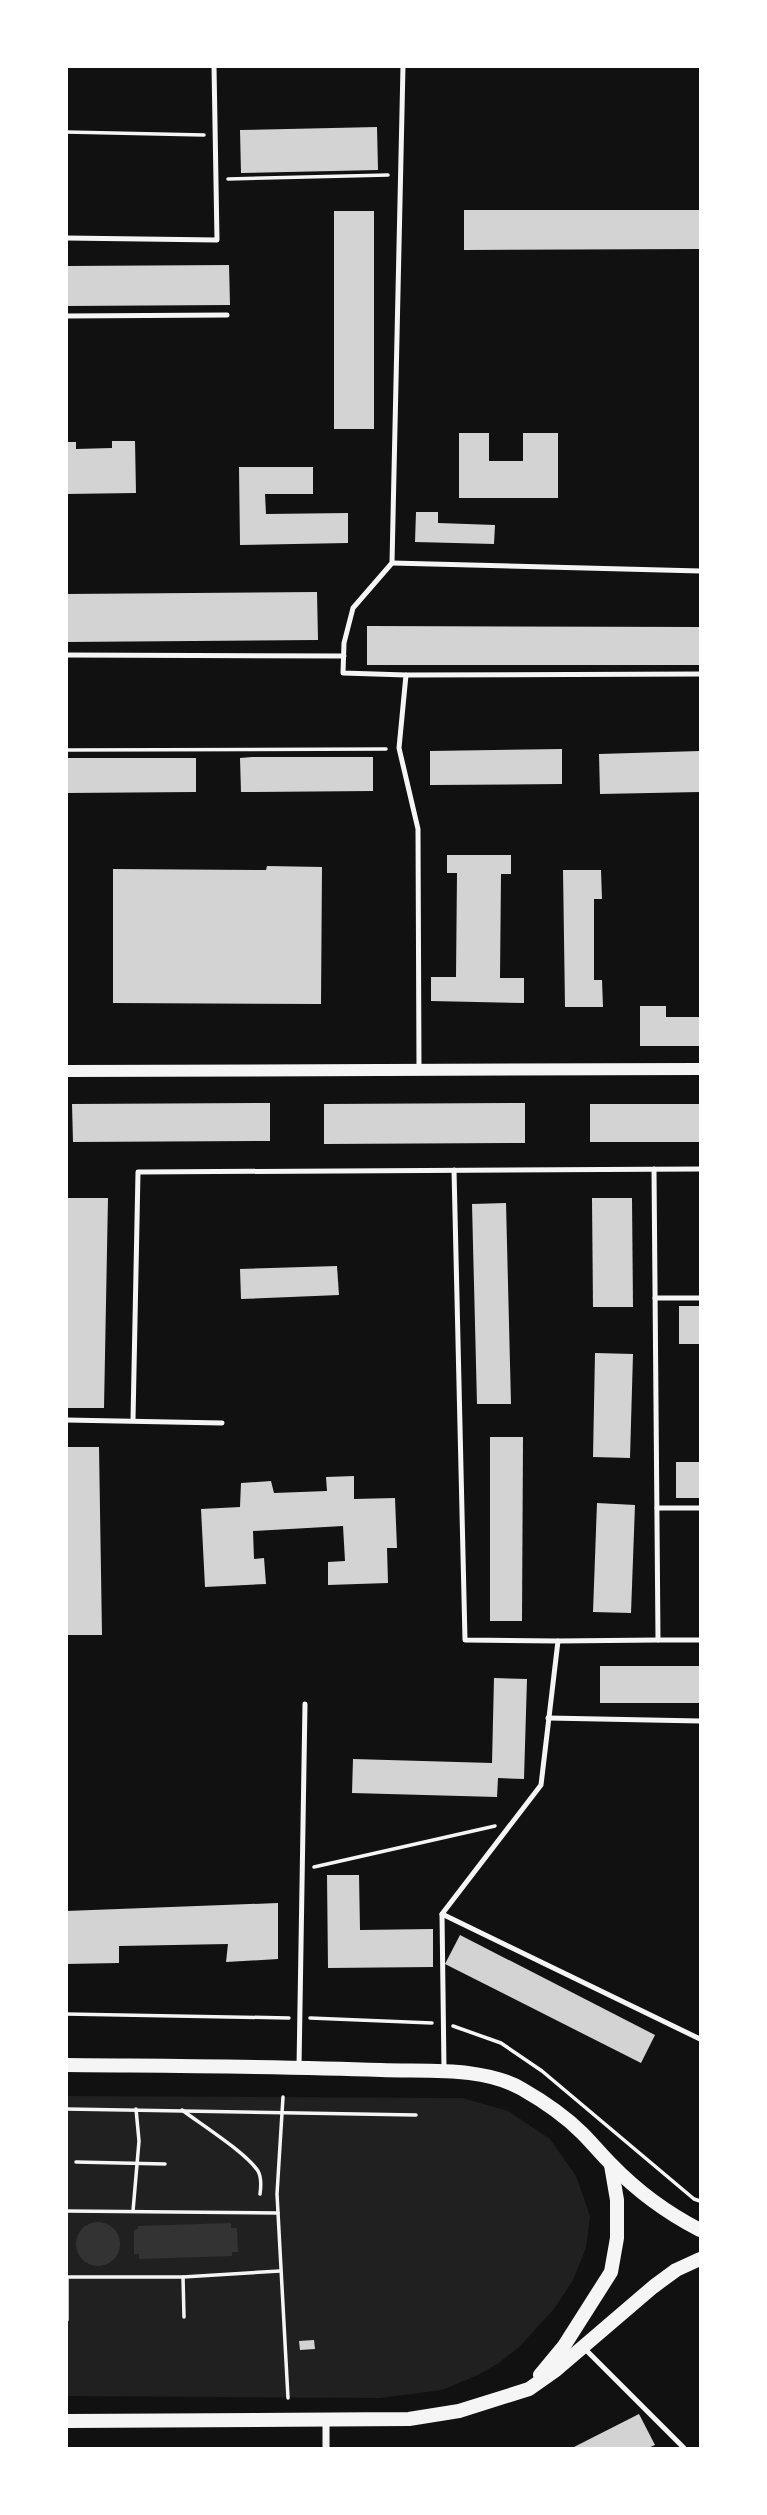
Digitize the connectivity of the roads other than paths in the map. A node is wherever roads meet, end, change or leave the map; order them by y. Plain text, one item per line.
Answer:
1 (215, 66) edge
2 (403, 66) edge
3 (66, 238) edge
4 (227, 315) dead end
5 (66, 316) edge
6 (392, 563) junction
7 (701, 571) edge
8 (66, 655) edge
9 (344, 656) junction
10 (701, 674) edge
11 (406, 675) junction
12 (419, 1069) junction
13 (701, 1069) edge
14 (66, 1071) edge
15 (654, 1169) junction
16 (701, 1169) edge
17 (454, 1170) junction
18 (655, 1298) junction
19 (701, 1298) edge
20 (66, 1420) edge
21 (134, 1420) junction
22 (222, 1423) dead end
23 (657, 1508) junction
24 (701, 1508) edge
25 (558, 1640) junction
26 (658, 1640) junction
27 (701, 1640) edge
28 (305, 1704) dead end
29 (548, 1718) junction
30 (701, 1721) edge
31 (442, 1914) junction
32 (701, 2039) edge
33 (66, 2065) edge
34 (299, 2067) junction
35 (444, 2073) junction
36 (611, 2165) junction
37 (701, 2230) edge
38 (701, 2259) edge
39 (583, 2347) junction
40 (529, 2389) junction
41 (326, 2418) junction
42 (66, 2421) edge
43 (326, 2448) edge
44 (684, 2448) edge

1 - 3 lane
2 - 6 lane
4 - 5 lane
6 - 7 lane
6 - 9 lane
8 - 9 lane
9 - 11 lane
10 - 11 lane
11 - 12 lane
12 - 13 street
12 - 14 street
15 - 16 lane
15 - 17 lane
15 - 18 lane
17 - 21 lane
17 - 25 lane
18 - 19 lane
18 - 23 lane
20 - 21 lane
21 - 22 lane
23 - 24 lane
23 - 26 lane
25 - 26 lane
25 - 29 lane
26 - 27 lane
28 - 34 lane
29 - 30 lane
29 - 31 lane
31 - 32 lane
31 - 35 lane
33 - 34 main road
34 - 35 main road
35 - 36 main road
36 - 37 main road
36 - 40 main road
38 - 39 main road
39 - 40 main road
39 - 44 lane
40 - 41 main road
41 - 42 main road
41 - 43 street

